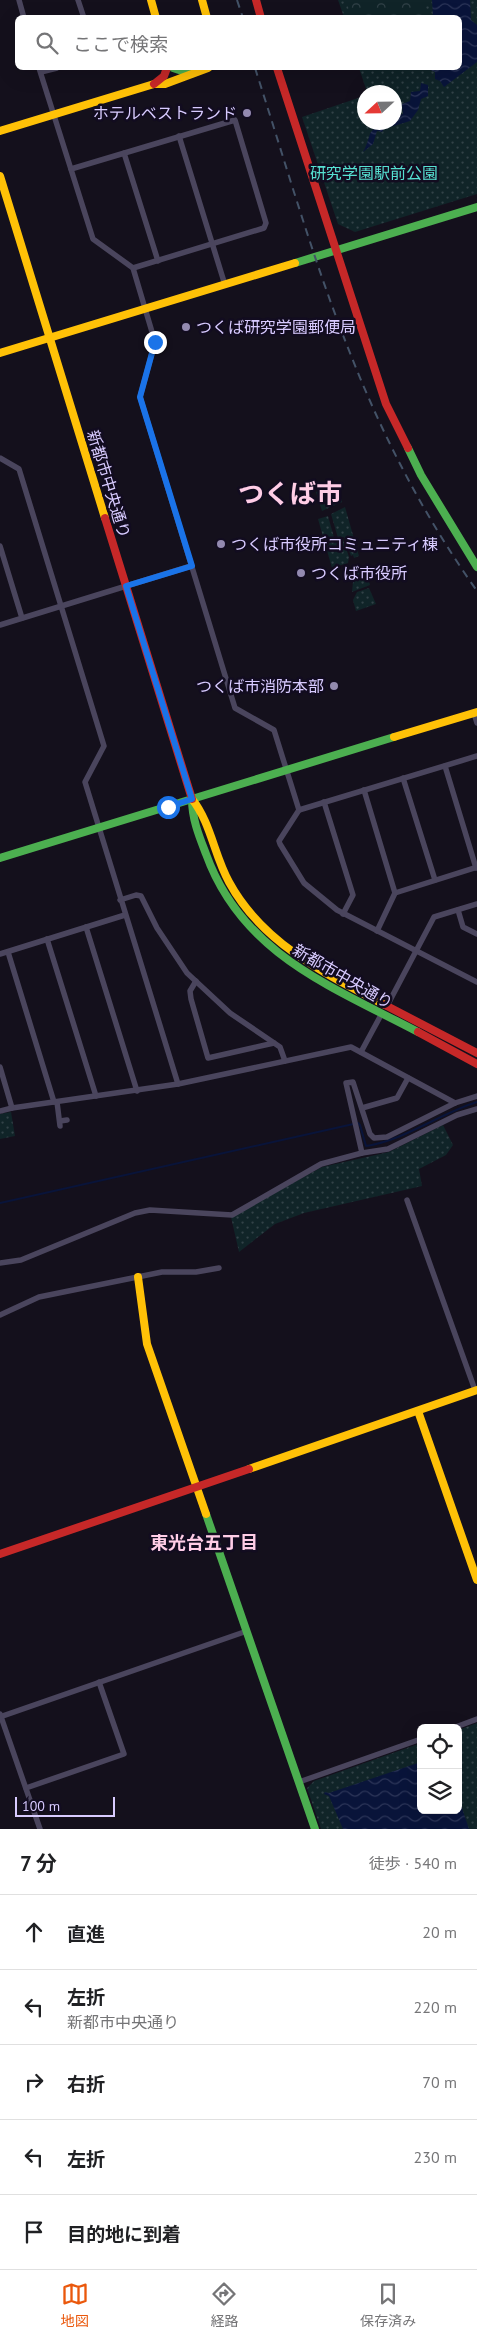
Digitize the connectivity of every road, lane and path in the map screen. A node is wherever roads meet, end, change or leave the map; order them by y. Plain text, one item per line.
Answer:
1 (19, 0) edge
2 (78, 0) edge
3 (151, 0) edge
4 (202, 0) edge
5 (256, 0) edge
6 (23, 15) edge
7 (83, 15) edge
8 (155, 15) edge
9 (207, 15) edge
10 (260, 15) edge
11 (40, 70) edge
12 (168, 70) edge
13 (204, 70) edge
14 (278, 70) edge
15 (196, 74) junction
16 (154, 84) junction
17 (54, 114) junction
18 (0, 131) edge
19 (179, 136) junction
20 (124, 153) junction
21 (71, 169) junction
22 (0, 176) edge
23 (477, 207) edge
24 (212, 244) junction
25 (337, 250) junction
26 (158, 261) junction
27 (134, 268) junction
28 (225, 285) junction
29 (145, 309) junction
30 (50, 338) junction
31 (0, 353) edge
32 (0, 458) edge
33 (0, 546) edge
34 (192, 566) junction
35 (477, 567) edge
36 (126, 586) junction
37 (61, 606) junction
38 (22, 618) junction
39 (0, 625) edge
40 (475, 712) edge
41 (477, 723) edge
42 (477, 756) edge
43 (444, 766) junction
44 (287, 770) junction
45 (404, 778) junction
46 (364, 790) junction
47 (192, 799) junction
48 (324, 802) junction
49 (299, 810) junction
50 (99, 828) junction
51 (0, 858) edge
52 (476, 868) edge
53 (435, 880) junction
54 (395, 893) junction
55 (120, 900) junction
56 (477, 904) edge
57 (458, 910) junction
58 (343, 914) junction
59 (125, 915) junction
60 (86, 927) junction
61 (377, 931) junction
62 (477, 934) edge
63 (48, 939) junction
64 (417, 951) junction
65 (8, 952) junction
66 (0, 954) edge
67 (196, 981) junction
68 (477, 982) edge
69 (387, 1006) junction
70 (381, 1015) junction
71 (274, 1043) junction
72 (361, 1052) junction
73 (477, 1052) edge
74 (285, 1061) junction
75 (477, 1064) edge
76 (0, 1067) edge
77 (408, 1078) junction
78 (178, 1084) junction
79 (137, 1091) junction
80 (96, 1096) junction
81 (477, 1096) edge
82 (56, 1102) junction
83 (455, 1103) junction
84 (12, 1108) junction
85 (362, 1108) junction
86 (477, 1109) edge
87 (0, 1111) edge
88 (67, 1120) dead end
89 (362, 1153) junction
90 (407, 1200) dead end
91 (0, 1263) edge
92 (219, 1268) dead end
93 (138, 1277) junction
94 (0, 1315) edge
95 (476, 1390) edge
96 (418, 1410) junction
97 (197, 1486) junction
98 (0, 1554) edge
99 (474, 1561) edge
100 (477, 1580) edge
101 (247, 1631) junction
102 (99, 1682) junction
103 (0, 1716) edge
104 (477, 1719) edge
105 (462, 1725) edge
106 (417, 1740) edge
107 (299, 1782) junction
108 (26, 1788) junction
109 (40, 1829) edge
110 (315, 1829) edge

1 - 6 street
2 - 7 street
3 - 8 street
4 - 9 street
5 - 10 street
11 - 17 street
12 - 15 street
12 - 16 street
13 - 15 street
14 - 25 street
15 - 16 street
16 - 17 street
17 - 18 street
17 - 21 street
19 - 20 street
19 - 24 street
19 - 24 street
20 - 21 street
20 - 26 street
21 - 27 street
22 - 30 street, 新都市中央通り
23 - 25 street
24 - 26 street
24 - 28 street
25 - 28 street
25 - 35 street
26 - 27 street
27 - 29 street
28 - 29 street
29 - 30 street
29 - 34 street
30 - 31 street
30 - 36 street, 新都市中央通り
32 - 37 street
33 - 38 street
34 - 36 street
34 - 44 street
36 - 37 street
36 - 47 street, 新都市中央通り
37 - 38 street
37 - 50 street
38 - 39 street
40 - 41 street
40 - 44 street
42 - 43 street
43 - 45 street
43 - 52 street
44 - 47 street
44 - 49 street
45 - 46 street
45 - 53 street
46 - 48 street
46 - 54 street
47 - 50 street
47 - 69 street, 新都市中央通り
47 - 70 street, 新都市中央通り
48 - 49 street
48 - 58 street
49 - 58 street
50 - 51 street
50 - 55 street
52 - 53 street
53 - 54 street
54 - 61 street
55 - 59 street
55 - 67 street
56 - 57 street
57 - 62 street
57 - 64 street
58 - 61 street
59 - 60 street
59 - 78 street
60 - 63 street
60 - 79 street
61 - 64 street
63 - 65 street
63 - 80 street
64 - 68 street
64 - 69 street
65 - 66 street
65 - 82 street
67 - 71 street
67 - 71 street
69 - 73 street, 新都市中央通り
70 - 72 street
70 - 75 street, 新都市中央通り
71 - 74 street
72 - 74 street
72 - 77 street
74 - 78 street
76 - 84 street
77 - 83 street
77 - 85 street
78 - 79 street
79 - 80 street
80 - 82 street
81 - 83 street
82 - 84 street
82 - 88 street
83 - 85 street
84 - 87 street
85 - 89 street
86 - 89 street
89 - 91 street
90 - 95 street
92 - 93 street
93 - 94 street
93 - 97 street
95 - 96 street
96 - 97 street
96 - 99 street
97 - 98 street
97 - 101 street
99 - 100 street
101 - 102 street
101 - 107 street
102 - 103 street
102 - 108 street
103 - 108 street
104 - 105 street
106 - 107 street
107 - 110 street
108 - 109 street

